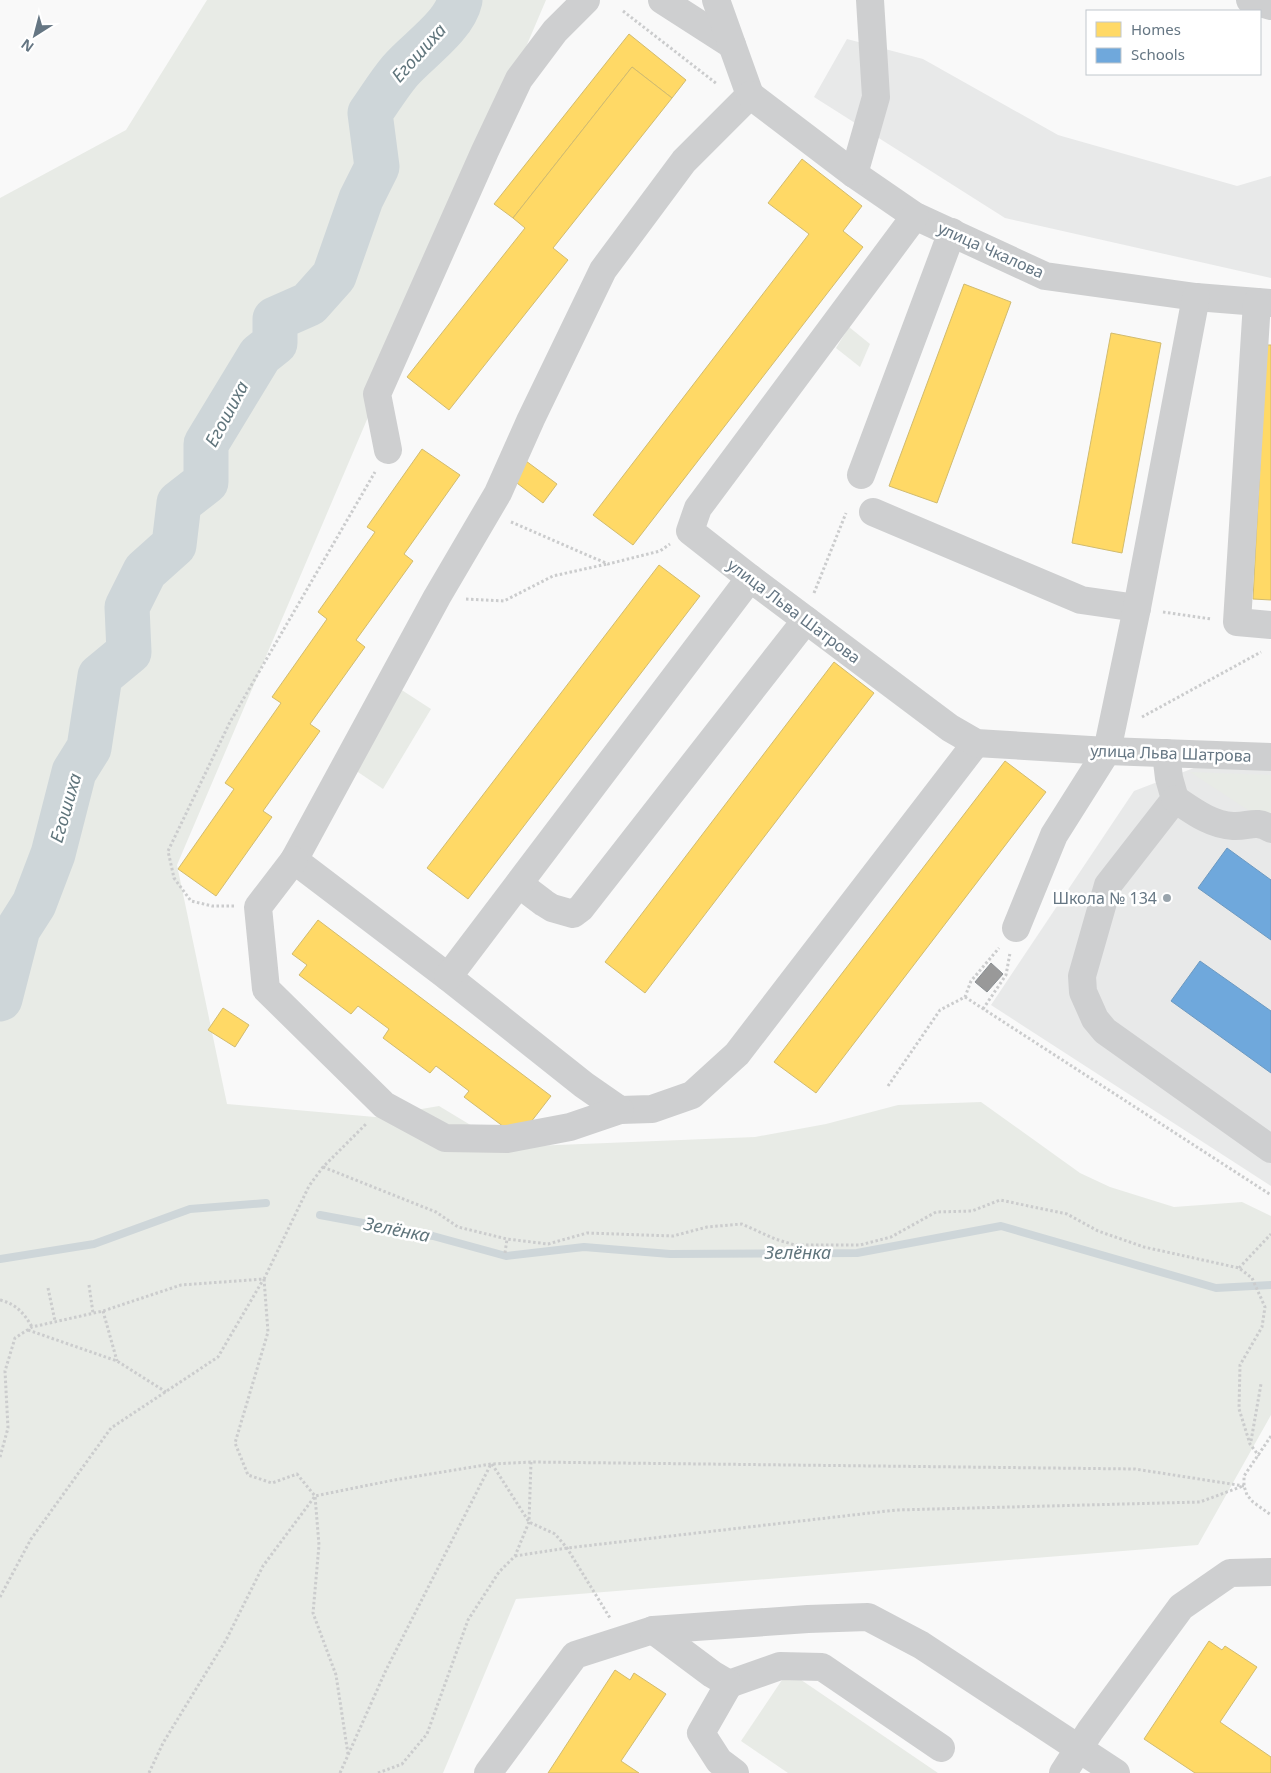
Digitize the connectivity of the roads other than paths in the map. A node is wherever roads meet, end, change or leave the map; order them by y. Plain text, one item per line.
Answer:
1 (586, 0) edge
2 (662, 0) edge
3 (716, 0) edge
4 (870, 0) edge
5 (1250, 0) edge
6 (1271, 6) edge
7 (732, 46) junction
8 (750, 95) junction
9 (854, 174) junction
10 (915, 216) junction
11 (952, 232) junction
12 (1196, 297) junction
13 (1264, 302) edge
14 (388, 450) road end
15 (861, 475) road end
16 (873, 512) dead end
17 (750, 578) junction
18 (1137, 608) junction
19 (804, 619) junction
20 (1271, 625) edge
21 (976, 743) junction
22 (1109, 743) junction
23 (1166, 753) junction
24 (1271, 757) edge
25 (1175, 800) junction
26 (1271, 829) edge
27 (294, 860) junction
28 (518, 884) junction
29 (1016, 928) road end
30 (448, 977) junction
31 (620, 1110) junction
32 (1271, 1149) edge
33 (1271, 1572) edge
34 (654, 1630) junction
35 (729, 1684) junction
36 (941, 1748) dead end
37 (1078, 1749) junction
38 (488, 1773) edge
39 (735, 1773) edge
40 (1063, 1773) edge
41 (1116, 1773) edge

1 - 14 street
2 - 7 street
3 - 7 street
4 - 9 street
5 - 6 street
7 - 8 street
8 - 9 street, улица Чкалова
8 - 27 street
9 - 10 street, улица Чкалова
10 - 11 street, улица Чкалова
10 - 17 street, улица Льва Шатрова
11 - 12 street, улица Чкалова
11 - 15 street
12 - 13 street, улица Чкалова
12 - 18 street
13 - 20 street
16 - 18 street
17 - 19 street, улица Льва Шатрова
17 - 28 street
18 - 22 street
19 - 21 street, улица Льва Шатрова
19 - 28 street
21 - 22 street, улица Льва Шатрова
21 - 31 street
22 - 23 street, улица Льва Шатрова
22 - 29 street
23 - 24 street, улица Льва Шатрова
23 - 25 street
25 - 26 street
25 - 32 street
27 - 30 street
27 - 31 street
28 - 30 street
30 - 31 street
33 - 37 street
34 - 35 street
34 - 37 street
34 - 38 street
35 - 36 street
35 - 39 street
37 - 40 street
37 - 41 street

